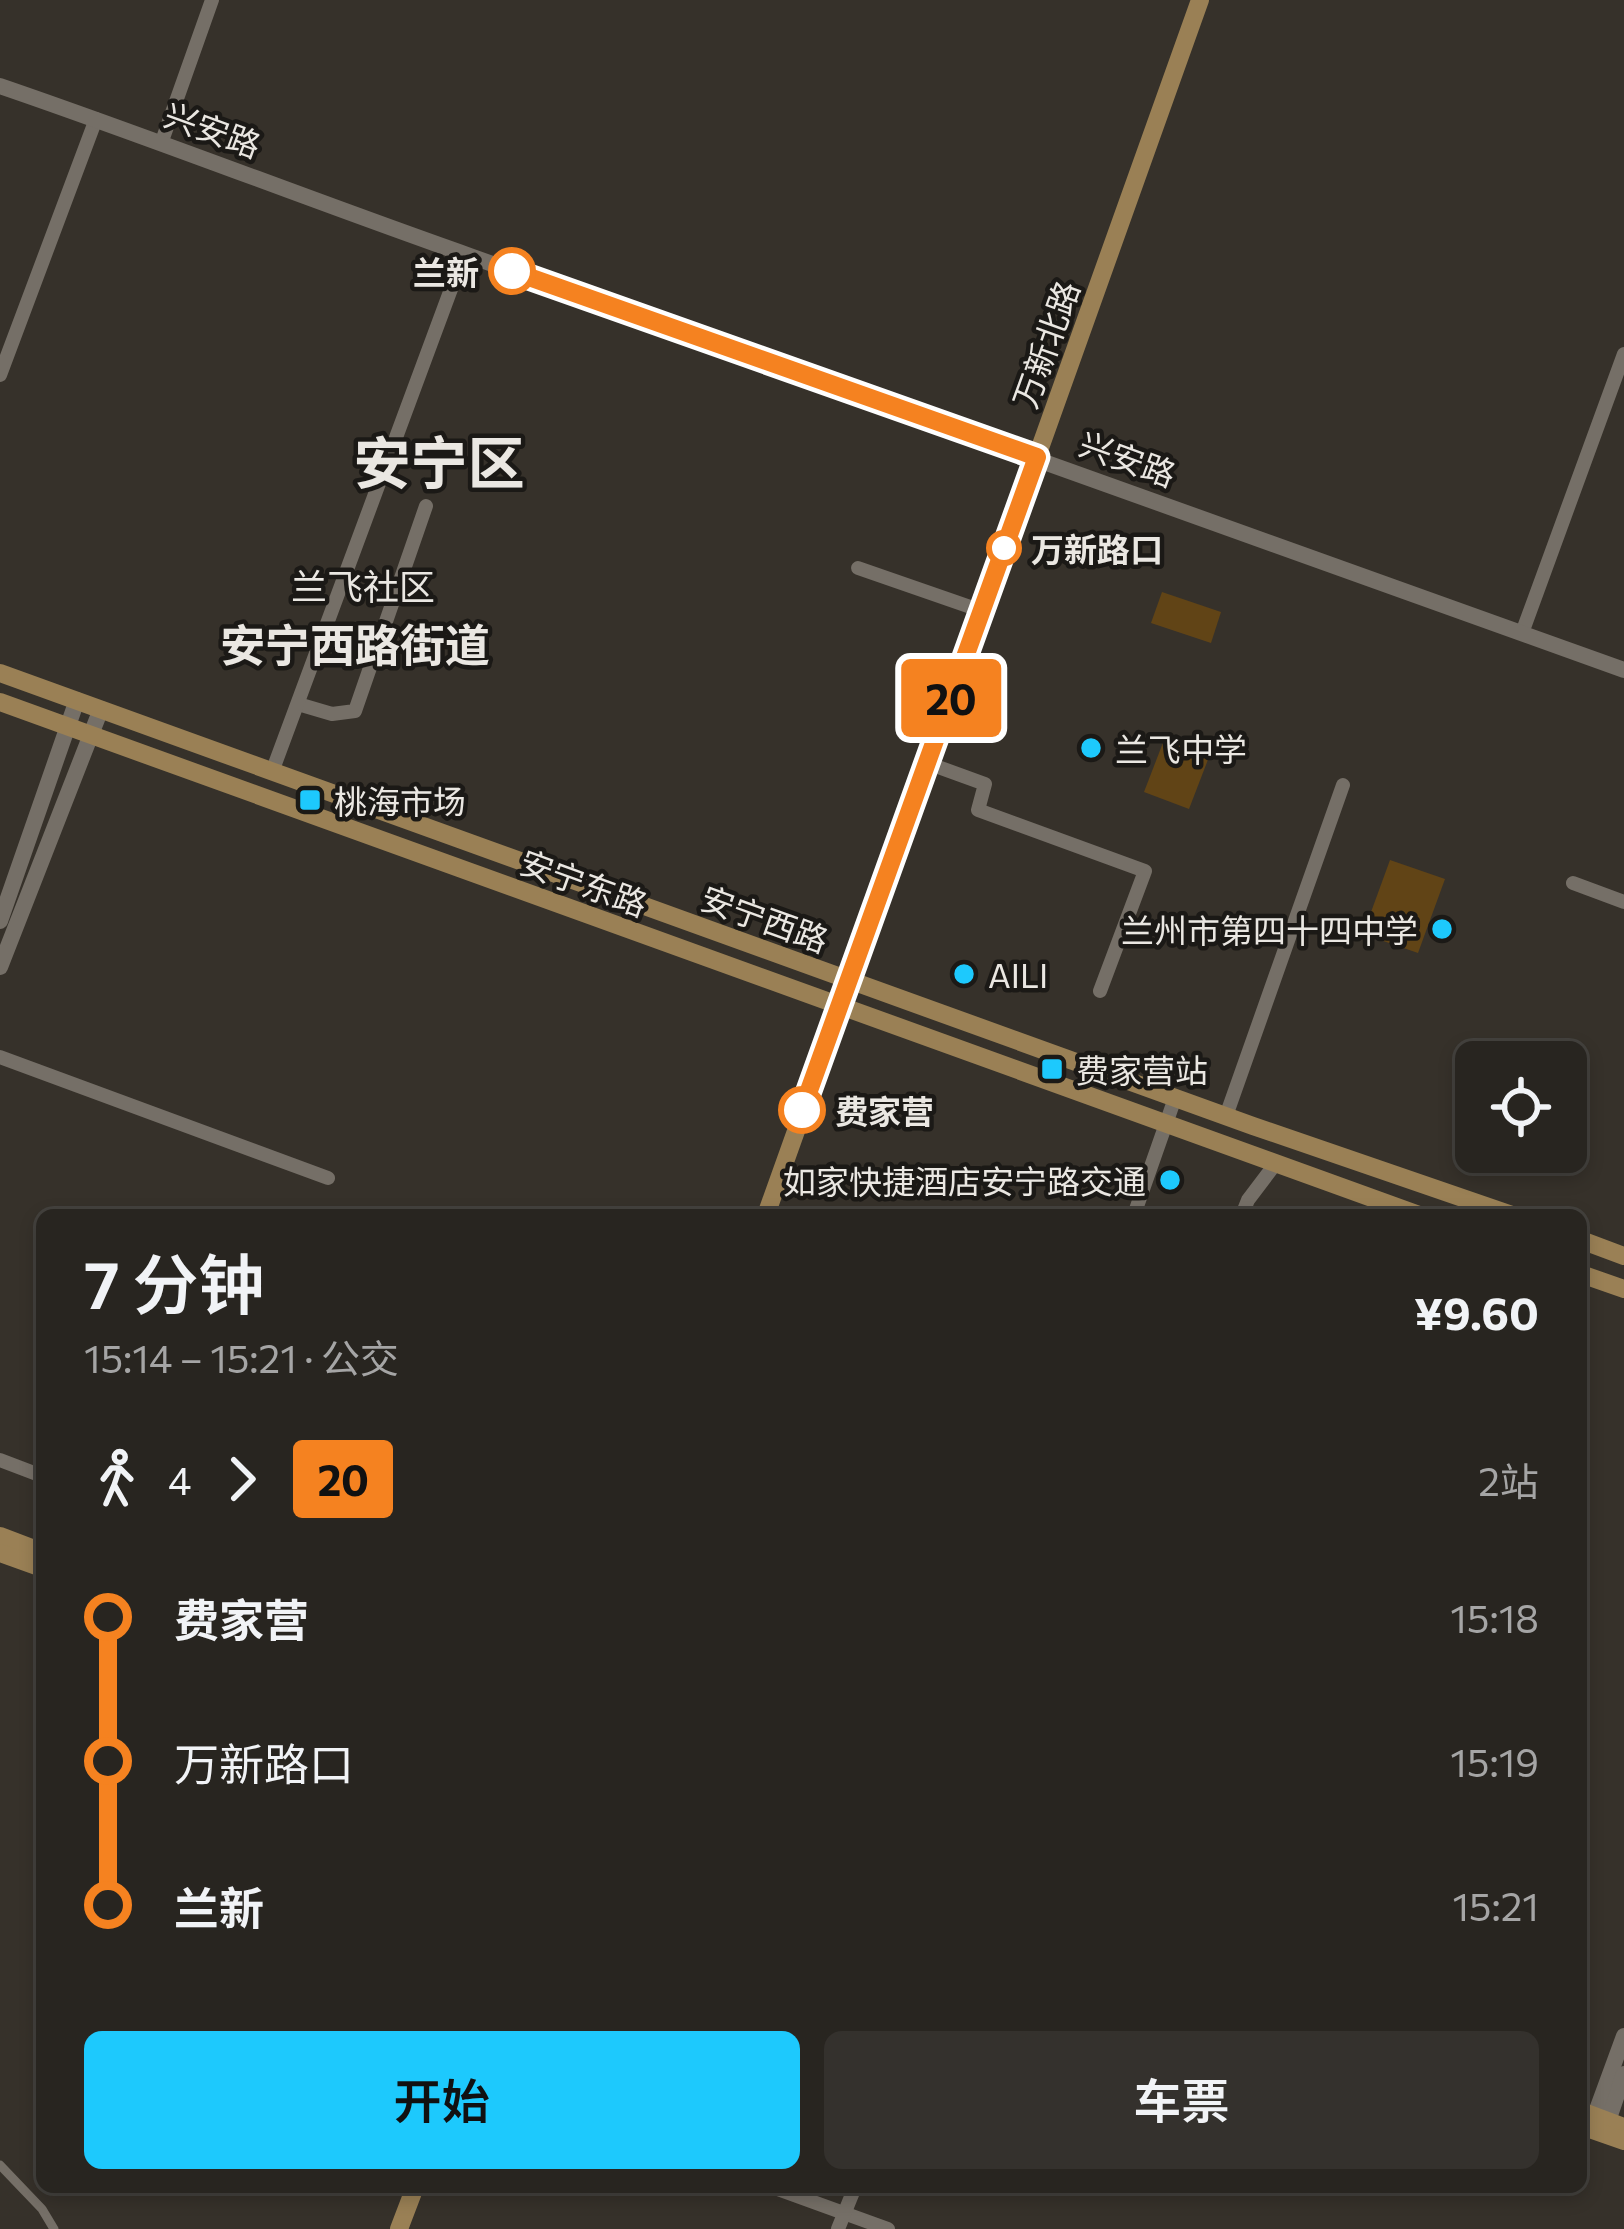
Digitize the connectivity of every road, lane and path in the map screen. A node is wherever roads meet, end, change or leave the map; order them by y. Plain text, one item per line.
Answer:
1 (212, 0) edge
2 (1200, 0) edge
3 (0, 86) edge
4 (96, 119) junction
5 (162, 141) junction
6 (464, 254) junction
7 (1624, 354) edge
8 (0, 375) edge
9 (1037, 457) junction
10 (426, 506) dead end
11 (858, 568) dead end
12 (982, 611) junction
13 (1522, 633) junction
14 (1624, 670) edge
15 (0, 673) edge
16 (23, 681) junction
17 (77, 700) junction
18 (6, 704) edge
19 (298, 704) junction
20 (101, 710) junction
21 (68, 725) junction
22 (147, 726) junction
23 (90, 734) junction
24 (137, 751) junction
25 (927, 764) junction
26 (272, 772) junction
27 (1343, 785) dead end
28 (1573, 883) dead end
29 (1624, 902) edge
30 (0, 921) edge
31 (0, 967) edge
32 (848, 980) junction
33 (1100, 991) dead end
34 (839, 1005) junction
35 (0, 1058) edge
36 (1175, 1098) junction
37 (1226, 1116) junction
38 (1166, 1124) junction
39 (1276, 1163) junction
40 (328, 1178) dead end
41 (768, 1209) edge
42 (1136, 1209) edge
43 (1244, 1209) edge
44 (1402, 1209) edge
45 (1495, 1209) edge
46 (1587, 1242) edge
47 (1624, 1256) edge
48 (1587, 1276) edge
49 (1624, 1289) edge
50 (0, 1460) edge
51 (36, 1473) edge
52 (0, 1537) edge
53 (36, 1550) edge
54 (36, 1551) edge
55 (0, 1553) edge
56 (1624, 2036) edge
57 (1624, 2074) edge
58 (1597, 2123) edge
59 (1624, 2141) edge
60 (0, 2165) edge
61 (413, 2193) edge
62 (789, 2193) edge
63 (852, 2193) edge
64 (844, 2213) junction
65 (54, 2229) edge
66 (399, 2229) edge
67 (838, 2229) edge
68 (888, 2229) edge

1 - 5 street
2 - 9 main road, 万新北路
3 - 4 street, 兴安路
4 - 5 street, 兴安路
4 - 8 street
5 - 6 street, 兴安路
6 - 9 street, 兴安路
6 - 19 street
7 - 13 street
9 - 12 main road, 万新北路
9 - 13 street, 兴安路
10 - 19 street
11 - 12 street
12 - 25 main road, 万新北路
13 - 14 street, 兴安路
15 - 16 main road, 安宁西路
16 - 17 main road, 安宁西路
16 - 18 main road
17 - 20 main road, 安宁西路
17 - 21 street
18 - 21 main road, 安宁东路
19 - 26 street
20 - 22 main road, 安宁西路
20 - 23 street
21 - 23 main road, 安宁东路
21 - 30 street
22 - 24 main road
22 - 26 main road, 安宁西路
23 - 24 main road, 安宁东路
23 - 31 street
24 - 34 main road, 安宁东路
25 - 32 main road, 万新北路
25 - 33 street
26 - 32 main road, 安宁西路
27 - 37 street
28 - 29 street
32 - 34 main road, 万新北路
32 - 36 main road, 安宁西路
34 - 38 main road, 安宁东路
34 - 41 main road, 万新北路
35 - 40 street
36 - 37 main road, 安宁西路
36 - 38 street
37 - 45 main road, 安宁西路
38 - 39 main road, 安宁东路
38 - 42 street
39 - 43 street
39 - 44 main road, 安宁东路
46 - 47 main road
48 - 49 main road
50 - 51 street
52 - 53 main road
54 - 55 main road
56 - 58 street
57 - 58 street
58 - 59 main road
60 - 65 street
61 - 66 main road
62 - 64 street
63 - 64 street
64 - 67 street
64 - 68 street

